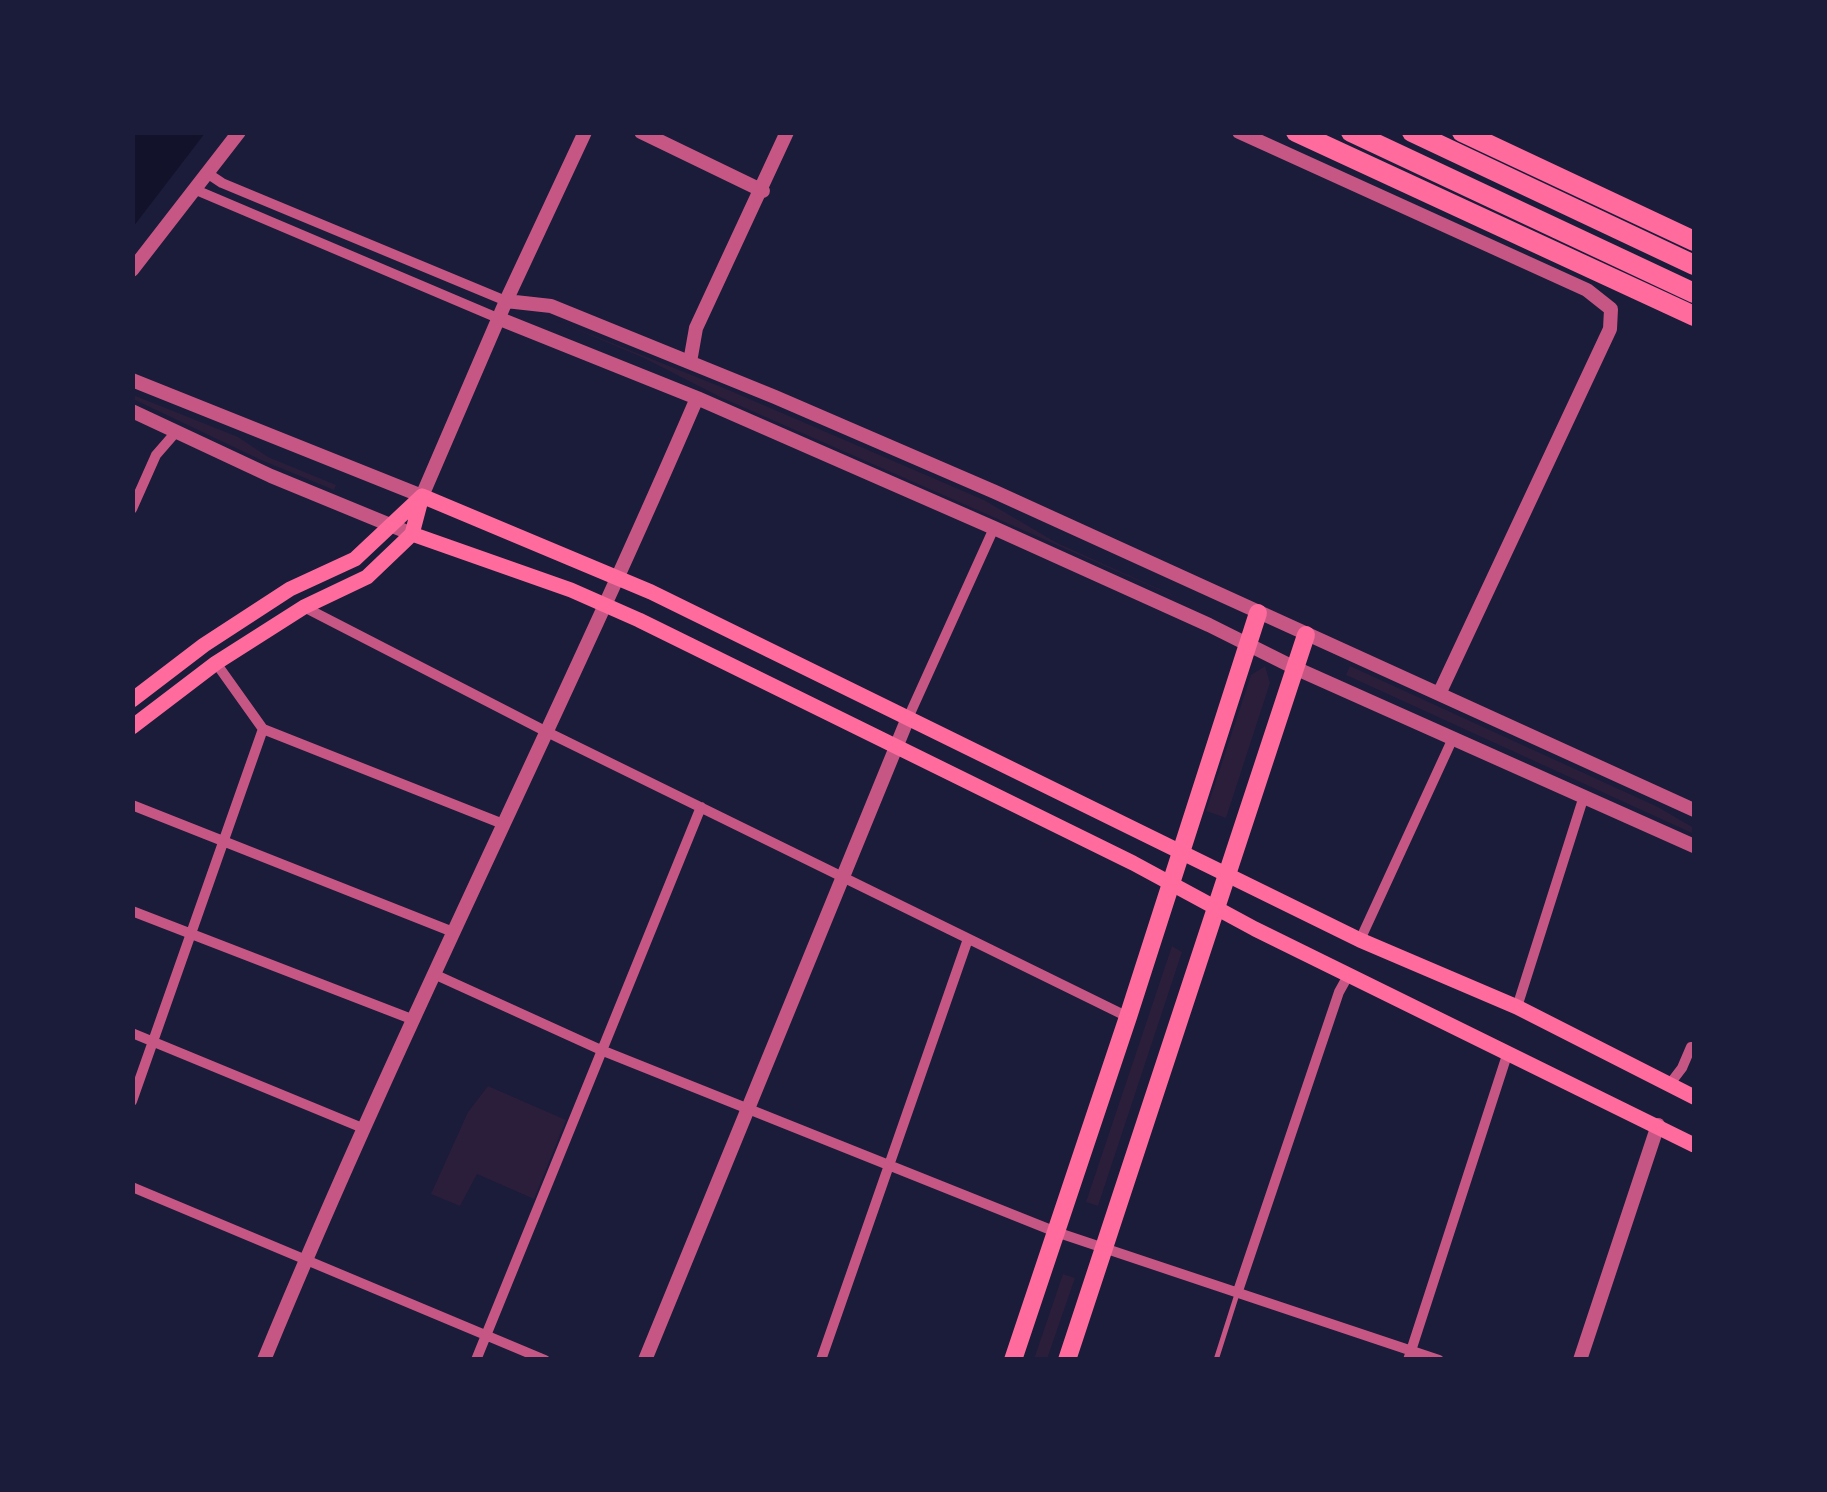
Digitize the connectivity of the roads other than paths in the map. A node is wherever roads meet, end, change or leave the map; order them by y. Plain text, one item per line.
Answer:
1 (240, 132) edge
2 (585, 132) edge
3 (641, 132) edge
4 (787, 132) edge
5 (1239, 132) edge
6 (1296, 132) edge
7 (1351, 132) edge
8 (1412, 132) edge
9 (1462, 132) edge
10 (208, 173) junction
11 (196, 190) junction
12 (762, 191) junction
13 (1694, 240) edge
14 (1694, 266) edge
15 (132, 270) edge
16 (1694, 293) edge
17 (506, 302) junction
18 (1694, 316) edge
19 (500, 319) junction
20 (690, 362) junction
21 (132, 380) edge
22 (698, 398) junction
23 (132, 411) edge
24 (176, 432) junction
25 (422, 496) junction
26 (132, 509) edge
27 (389, 524) junction
28 (994, 528) junction
29 (412, 534) junction
30 (619, 579) junction
31 (607, 605) junction
32 (304, 607) junction
33 (1258, 612) junction
34 (1306, 635) junction
35 (1246, 645) junction
36 (216, 663) junction
37 (1295, 668) junction
38 (1439, 694) junction
39 (132, 700) edge
40 (908, 718) junction
41 (132, 727) edge
42 (263, 729) junction
43 (545, 731) junction
44 (1452, 738) junction
45 (896, 745) junction
46 (1584, 796) junction
47 (132, 806) edge
48 (701, 807) junction
49 (1694, 810) edge
50 (504, 824) junction
51 (224, 842) junction
52 (1694, 846) edge
53 (1181, 851) junction
54 (1226, 874) junction
55 (842, 876) junction
56 (1170, 883) junction
57 (1215, 907) junction
58 (132, 911) edge
59 (453, 932) junction
60 (191, 934) junction
61 (968, 939) junction
62 (1360, 940) junction
63 (1349, 974) junction
64 (436, 975) junction
65 (1517, 1007) junction
66 (1128, 1017) junction
67 (414, 1020) junction
68 (132, 1034) edge
69 (153, 1042) junction
70 (1693, 1045) edge
71 (601, 1050) junction
72 (1508, 1052) junction
73 (1670, 1085) junction
74 (1694, 1096) edge
75 (132, 1101) edge
76 (746, 1110) junction
77 (1658, 1125) junction
78 (365, 1129) junction
79 (1694, 1145) edge
80 (890, 1166) junction
81 (132, 1187) edge
82 (1056, 1232) junction
83 (1104, 1250) junction
84 (306, 1258) junction
85 (1238, 1291) junction
86 (487, 1336) junction
87 (1410, 1355) edge
88 (264, 1360) edge
89 (476, 1360) edge
90 (545, 1360) edge
91 (646, 1360) edge
92 (822, 1360) edge
93 (1013, 1360) edge
94 (1067, 1360) edge
95 (1216, 1360) edge
96 (1439, 1360) edge
97 (1580, 1360) edge

1 - 10 street
2 - 17 street
3 - 12 street
4 - 12 street
5 - 38 street
6 - 18 highway
7 - 16 highway
8 - 14 highway
9 - 13 highway
10 - 11 street
10 - 17 street
11 - 15 street
11 - 19 street
12 - 20 street
17 - 19 street
17 - 20 street
19 - 22 street
19 - 25 street
20 - 33 street
21 - 25 street
22 - 28 street
22 - 30 street
23 - 24 street
24 - 26 street
24 - 27 street
25 - 27 main road
25 - 29 main road
25 - 30 main road
27 - 29 street
27 - 39 main road
28 - 35 street
28 - 40 street
29 - 31 main road
29 - 32 main road
30 - 31 street
30 - 40 main road
31 - 43 street
31 - 45 main road
32 - 36 main road
32 - 43 street
33 - 34 street
33 - 35 main road
34 - 37 main road
34 - 38 street
35 - 37 street
35 - 53 main road
36 - 41 main road
36 - 42 street
37 - 44 street
37 - 54 main road
38 - 49 street
40 - 45 street
40 - 53 main road
42 - 50 street
42 - 51 street
43 - 48 street
43 - 50 street
44 - 46 street
44 - 62 street
45 - 55 street
45 - 56 main road
46 - 52 street
46 - 65 street
47 - 51 street
48 - 55 street
48 - 71 street
50 - 59 street
51 - 59 street
51 - 60 street
53 - 54 main road
53 - 56 main road
54 - 57 main road
54 - 62 main road
55 - 61 street
55 - 76 street
56 - 57 main road
56 - 66 main road
57 - 63 main road
57 - 83 main road
58 - 60 street
59 - 64 street
60 - 67 street
60 - 69 street
61 - 66 street
61 - 80 street
62 - 65 main road
63 - 72 main road
63 - 85 street
64 - 67 street
64 - 71 street
65 - 73 main road
66 - 82 main road
67 - 78 street
68 - 69 street
69 - 75 street
69 - 78 street
70 - 73 street
71 - 76 street
71 - 86 street
72 - 77 main road
72 - 87 street
73 - 74 main road
76 - 80 street
76 - 91 street
77 - 79 main road
77 - 97 street
78 - 84 street
80 - 82 street
80 - 92 street
81 - 84 street
82 - 83 street
82 - 93 main road
83 - 85 street
83 - 94 main road
84 - 86 street
84 - 88 street
85 - 87 street
85 - 95 lane
86 - 89 street
86 - 90 street
87 - 96 street

